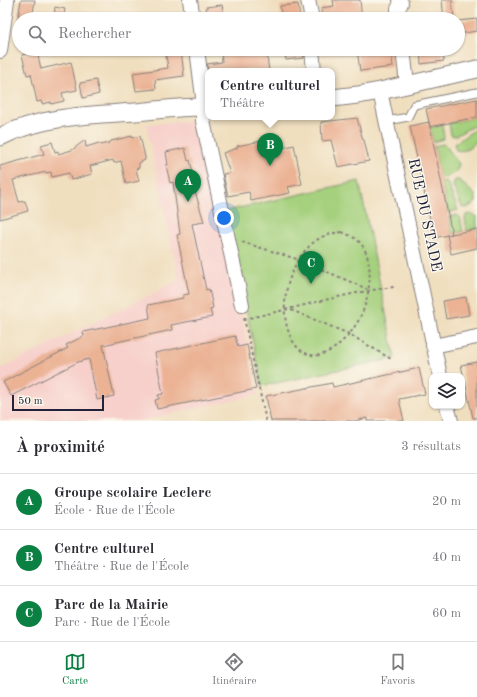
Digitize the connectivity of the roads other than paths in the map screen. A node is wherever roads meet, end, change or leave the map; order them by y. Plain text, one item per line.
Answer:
1 (7, 0) edge
2 (190, 0) edge
3 (308, 0) edge
4 (400, 0) edge
5 (192, 12) edge
6 (311, 12) edge
7 (399, 12) edge
8 (0, 51) edge
9 (198, 56) edge
10 (313, 56) edge
11 (404, 56) edge
12 (314, 68) edge
13 (477, 69) edge
14 (407, 84) junction
15 (380, 91) junction
16 (477, 92) edge
17 (335, 98) edge
18 (205, 104) edge
19 (205, 107) edge
20 (205, 112) edge
21 (387, 121) junction
22 (0, 137) edge
23 (242, 305) road end
24 (477, 337) edge
25 (433, 346) junction
26 (439, 373) edge
27 (448, 409) edge
28 (451, 421) edge

1 - 8 street
2 - 5 street
3 - 6 street
4 - 7 street
9 - 18 street
10 - 12 street
11 - 14 street
13 - 14 street
14 - 15 street
15 - 17 street
15 - 21 street, RUE DU STADE
16 - 21 lane
19 - 22 street
20 - 23 street
21 - 25 street, RUE DU STADE
24 - 25 street
25 - 26 street, RUE DU STADE
27 - 28 street

